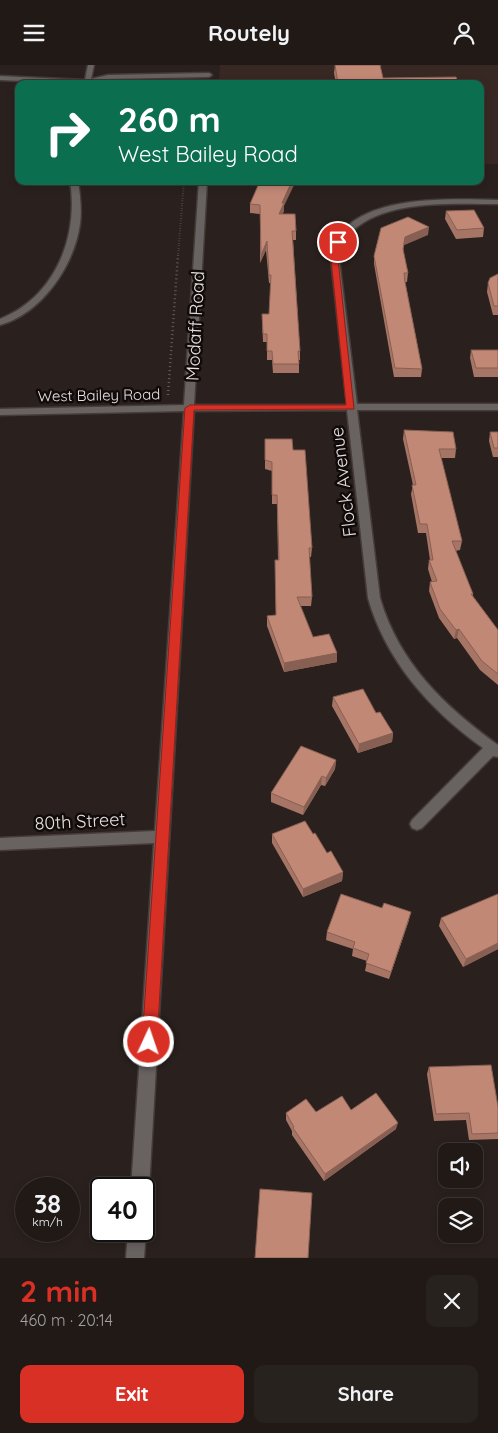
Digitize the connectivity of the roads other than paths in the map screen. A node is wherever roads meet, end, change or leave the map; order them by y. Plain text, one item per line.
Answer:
1 (91, 65) edge
2 (210, 65) edge
3 (209, 75) junction
4 (0, 78) edge
5 (35, 80) edge
6 (88, 80) edge
7 (98, 80) edge
8 (209, 80) edge
9 (75, 185) edge
10 (203, 185) edge
11 (498, 201) edge
12 (0, 322) edge
13 (351, 407) junction
14 (498, 407) edge
15 (190, 408) junction
16 (0, 412) edge
17 (495, 750) edge
18 (417, 824) dead end
19 (161, 837) junction
20 (0, 844) edge
21 (141, 1177) edge
22 (136, 1242) edge
23 (135, 1258) edge

1 - 6 street
2 - 3 street
3 - 7 street
3 - 8 street
4 - 5 street
9 - 12 street
10 - 15 street, Modaff Road
11 - 13 street, Flock Avenue
13 - 14 street, West Bailey Road
13 - 15 street, West Bailey Road
13 - 17 street, Flock Avenue
15 - 16 street, West Bailey Road
15 - 19 street, Modaff Road
17 - 18 street
19 - 20 street, 80th Street
19 - 21 street, Modaff Road
22 - 23 street

